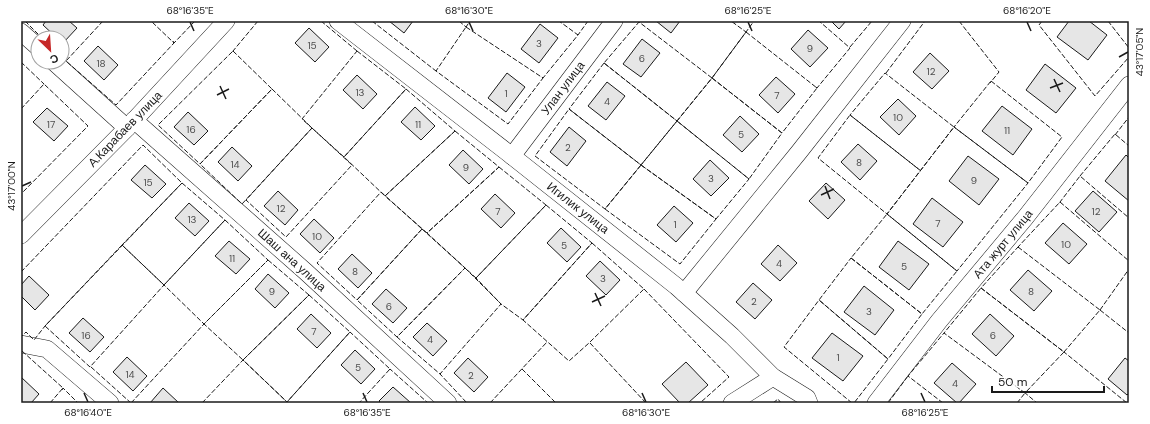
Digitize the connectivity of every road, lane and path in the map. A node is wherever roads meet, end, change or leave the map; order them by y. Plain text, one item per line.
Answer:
1 (226, 21) edge
2 (338, 21) edge
3 (614, 21) edge
4 (902, 21) edge
5 (21, 32) edge
6 (30, 40) edge
7 (64, 70) edge
8 (1129, 85) edge
9 (130, 124) junction
10 (512, 156) junction
11 (21, 235) edge
12 (684, 293) junction
13 (21, 344) edge
14 (773, 377) junction
15 (110, 403) edge
16 (448, 403) edge
17 (732, 403) edge
18 (809, 403) edge
19 (876, 403) edge

1 - 9 street, А.Карабаев улица
2 - 10 street, Игилик улица
3 - 10 street, Улан улица
4 - 12 street
5 - 6 street
7 - 9 street, Шаш ана улица
8 - 19 street, Ата журт улица
9 - 11 street, А.Карабаев улица
9 - 16 street, Шаш ана улица
10 - 12 street, Игилик улица
12 - 14 street, Игилик улица
13 - 15 street
14 - 17 street
14 - 18 street, Игилик улица

